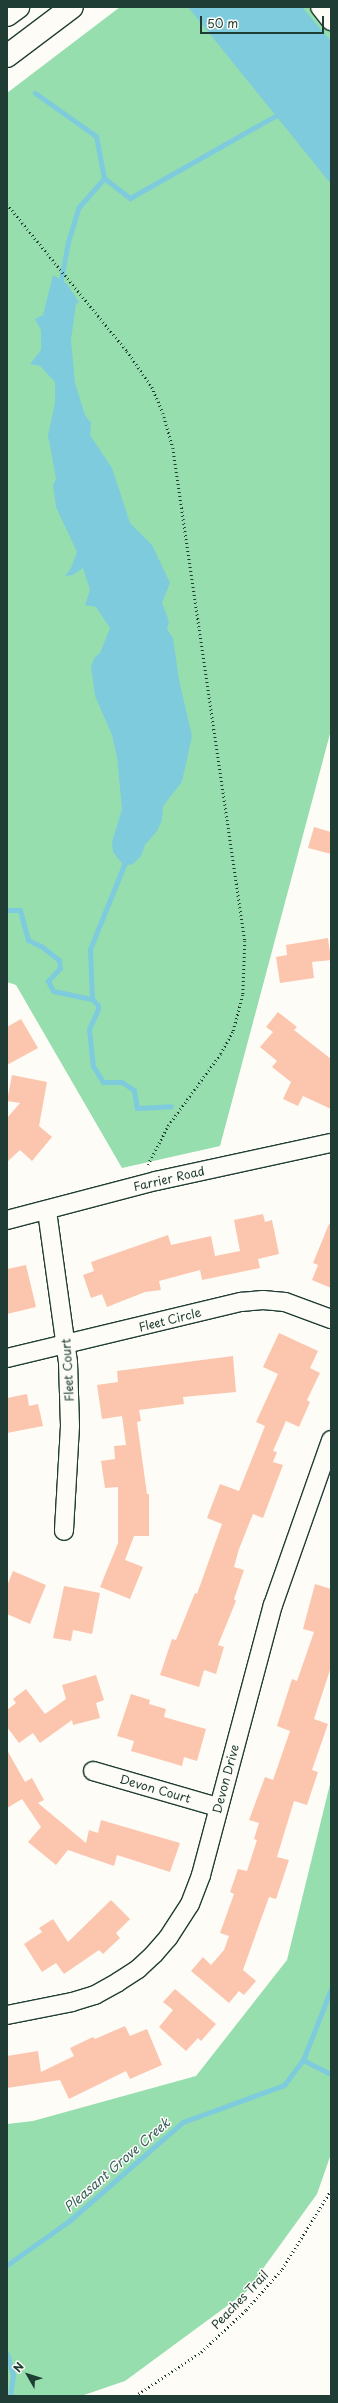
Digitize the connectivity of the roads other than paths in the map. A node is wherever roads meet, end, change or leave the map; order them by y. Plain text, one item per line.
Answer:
1 (18, 7) edge
2 (72, 7) edge
3 (320, 7) edge
4 (7, 15) edge
5 (331, 21) edge
6 (7, 56) edge
7 (331, 1143) edge
8 (47, 1211) junction
9 (7, 1220) edge
10 (331, 1319) edge
11 (67, 1344) junction
12 (7, 1358) edge
13 (331, 1440) edge
14 (64, 1531) dead end
15 (93, 1771) dead end
16 (218, 1807) junction
17 (7, 2015) edge

1 - 4 main road
2 - 6 main road
3 - 5 street
7 - 8 street, Farrier Road
8 - 9 street, Farrier Road
8 - 11 street, Fleet Court
10 - 11 street, Fleet Circle
11 - 12 street, Fleet Circle
11 - 14 street, Fleet Court
13 - 16 street, Devon Drive
15 - 16 street, Devon Court
16 - 17 street, Devon Drive

